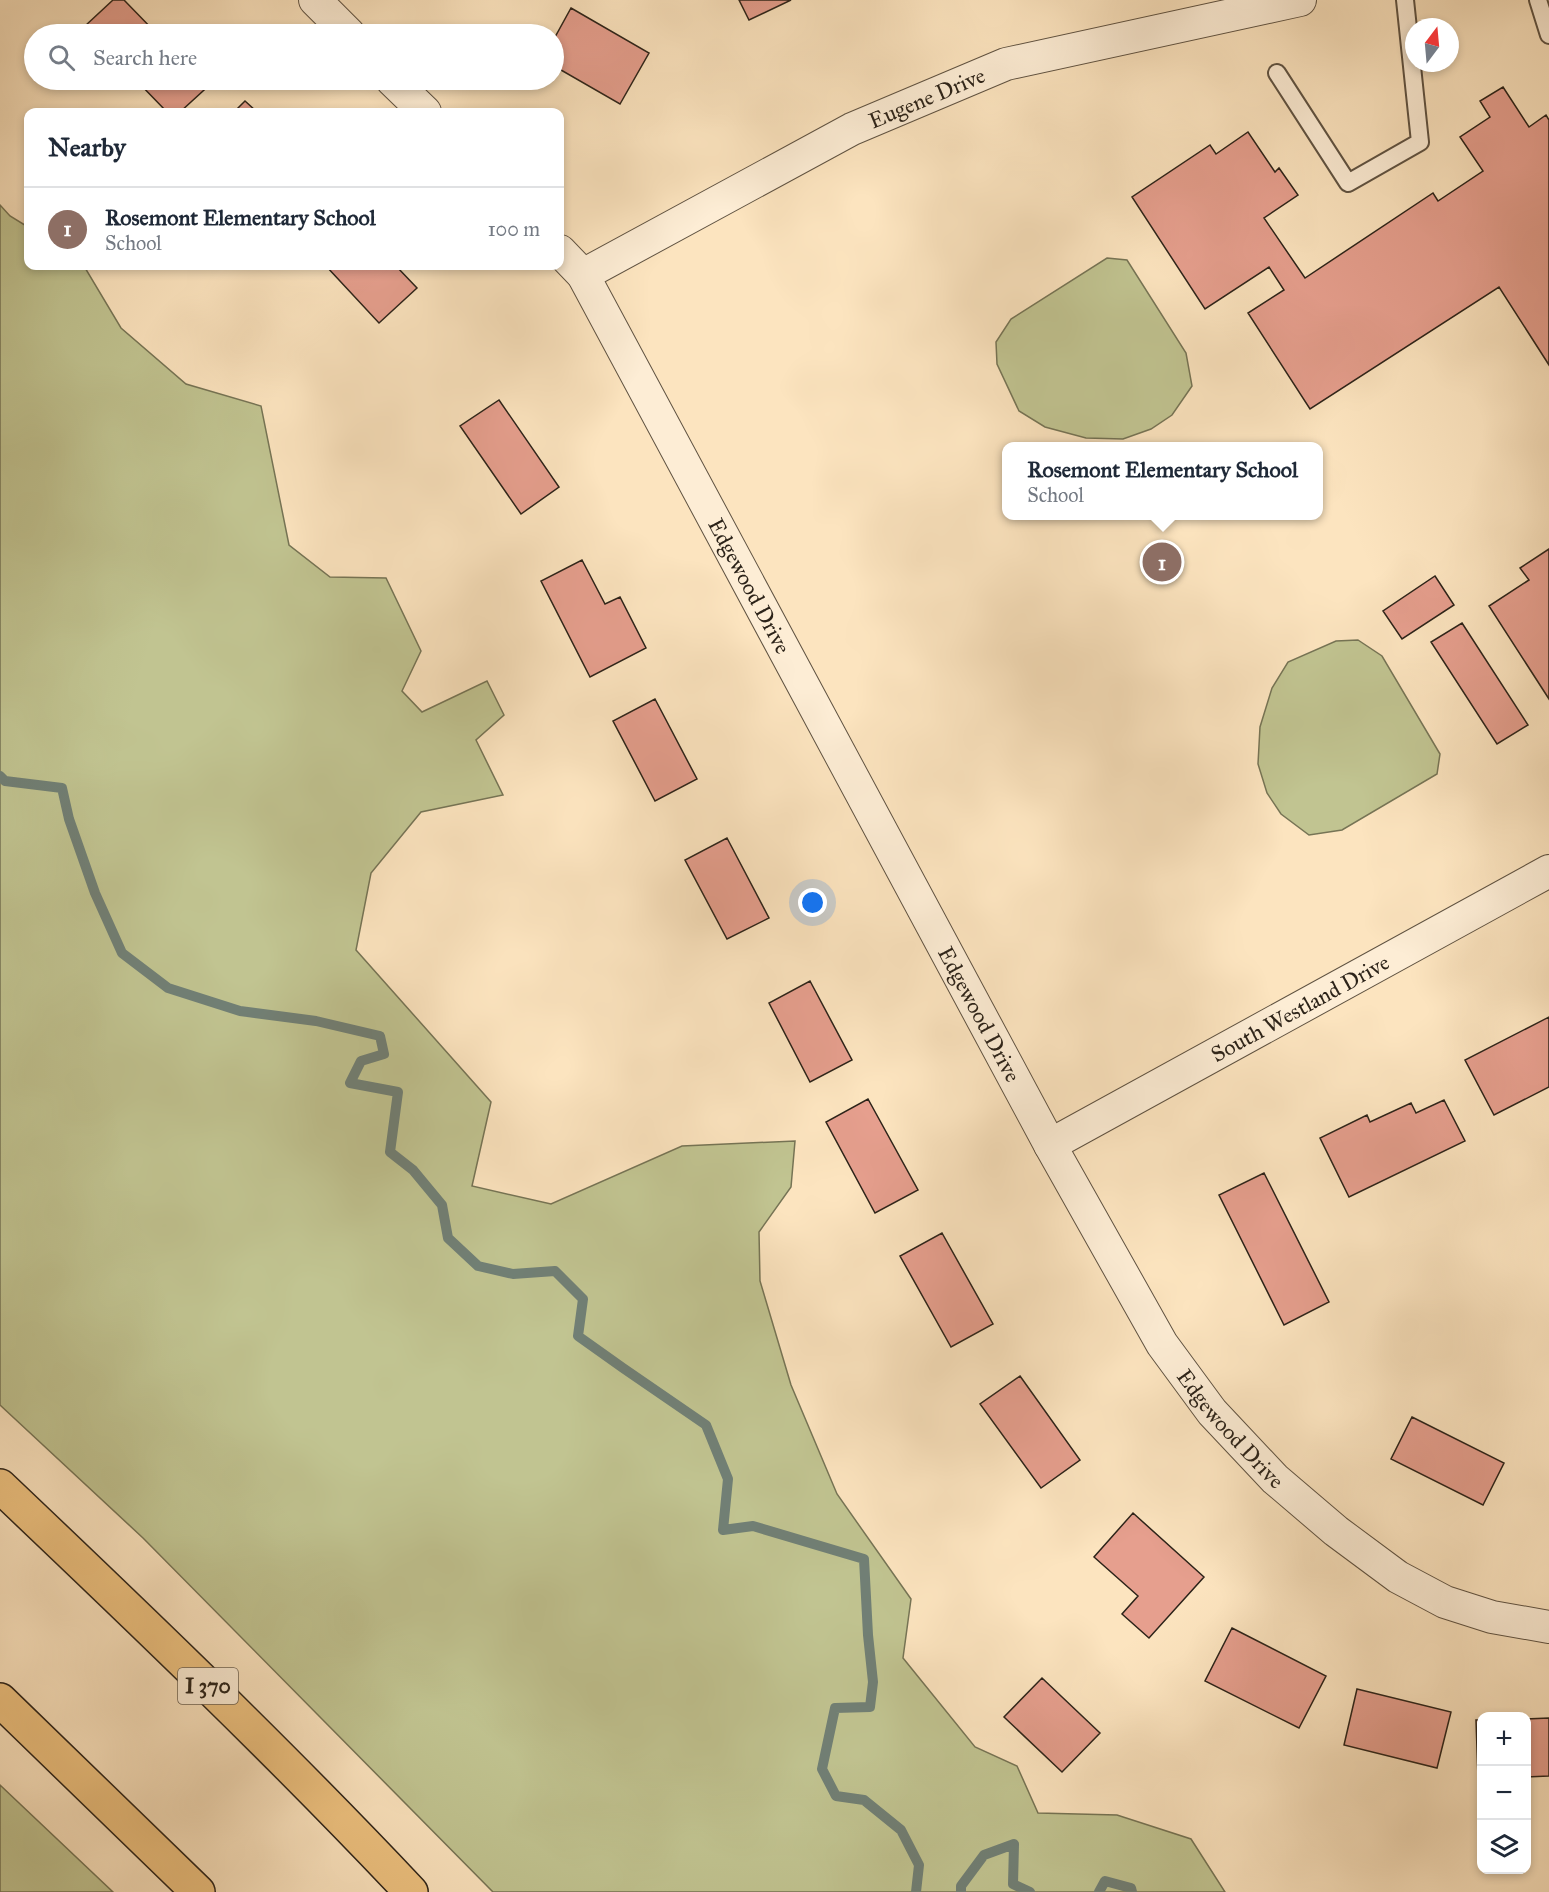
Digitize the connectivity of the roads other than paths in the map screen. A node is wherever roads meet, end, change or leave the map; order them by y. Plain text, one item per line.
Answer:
1 (315, 0) edge
2 (1300, 0) edge
3 (1405, 0) edge
4 (1538, 0) edge
5 (338, 24) edge
6 (1549, 34) edge
7 (1277, 73) dead end
8 (403, 90) edge
9 (421, 108) edge
10 (564, 255) edge
11 (583, 275) junction
12 (1549, 871) edge
13 (1050, 1145) junction
14 (0, 1486) edge
15 (1549, 1627) edge
16 (0, 1700) edge
17 (198, 1892) edge
18 (411, 1892) edge

1 - 5 street
2 - 11 street, Eugene Drive
3 - 7 lane
4 - 6 lane
8 - 9 street
10 - 11 street, Edgewood Drive
11 - 13 street, Edgewood Drive
12 - 13 street, South Westland Drive
13 - 15 street, Edgewood Drive
14 - 18 highway, I 370
16 - 17 highway

